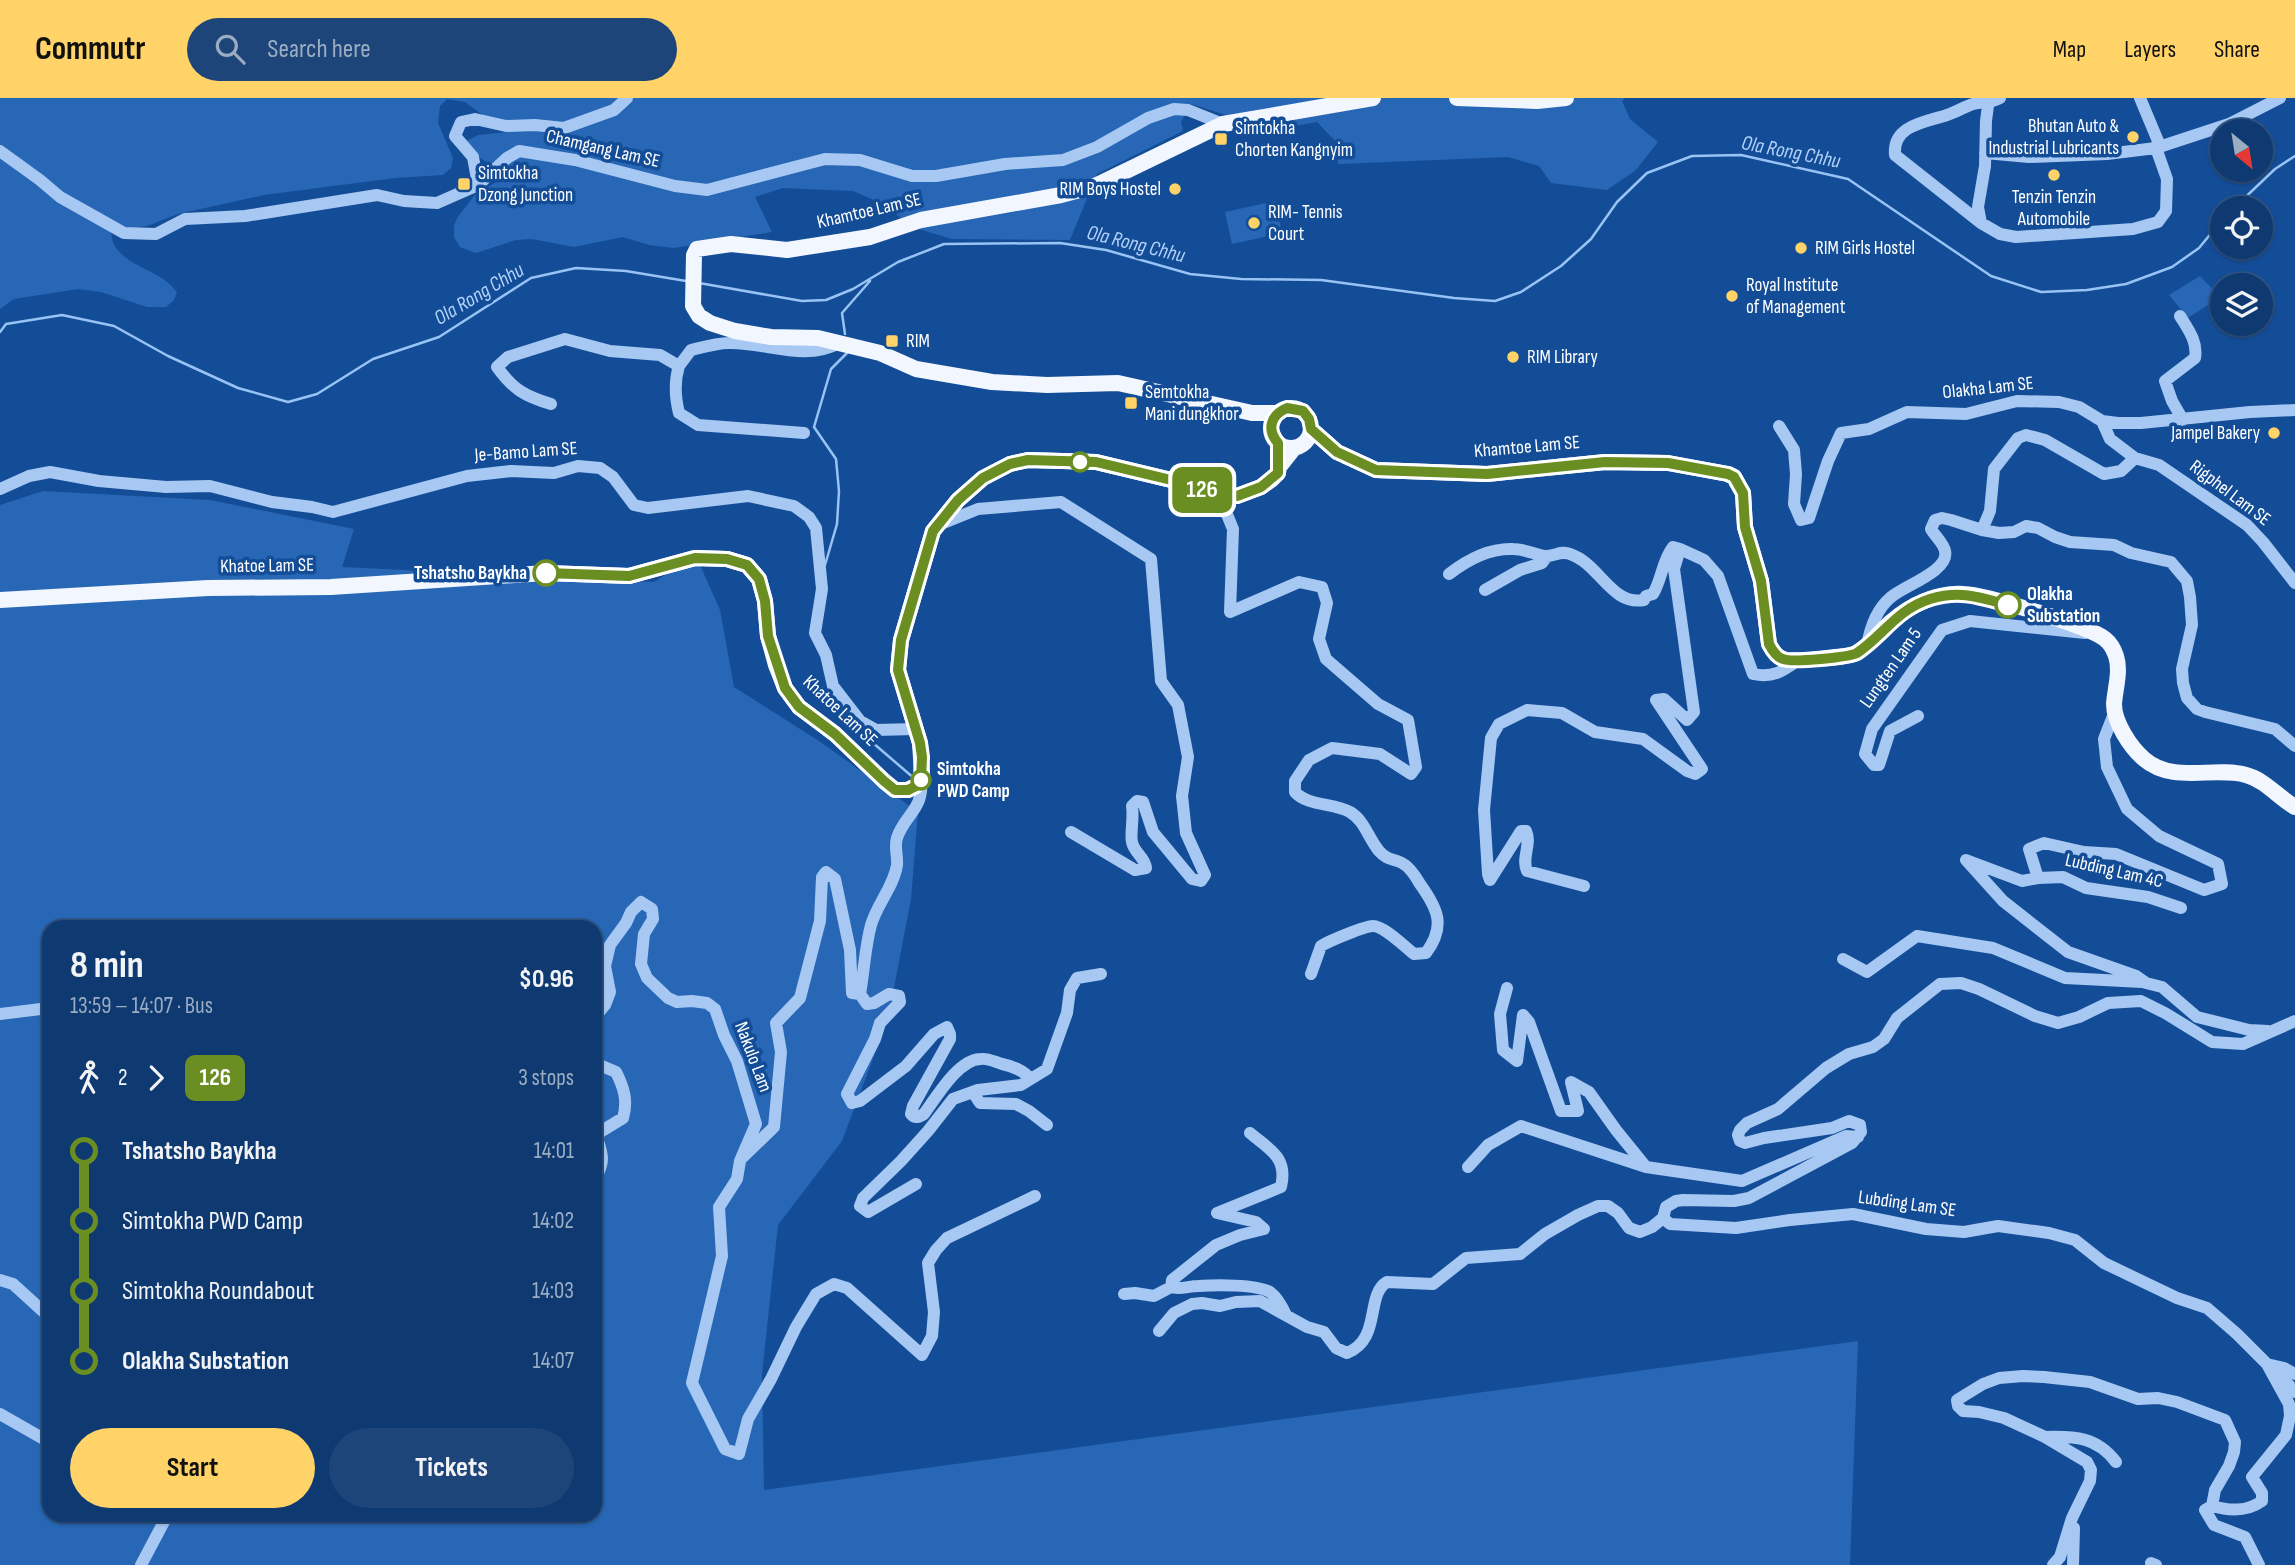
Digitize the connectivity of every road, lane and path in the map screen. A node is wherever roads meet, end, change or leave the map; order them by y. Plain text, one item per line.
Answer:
1 (627, 98) edge
2 (1373, 98) edge
3 (1457, 98) edge
4 (1566, 98) edge
5 (2140, 98) edge
6 (2280, 98) edge
7 (1993, 100) edge
8 (1223, 124) junction
9 (2156, 148) junction
10 (0, 151) edge
11 (1985, 153) junction
12 (478, 185) junction
13 (1981, 223) junction
14 (2180, 316) dead end
15 (839, 343) junction
16 (679, 366) junction
17 (551, 404) dead end
18 (2295, 410) edge
19 (1274, 420) junction
20 (2183, 420) junction
21 (2102, 421) junction
22 (1779, 426) dead end
23 (804, 433) dead end
24 (1304, 440) junction
25 (1278, 443) junction
26 (2135, 458) junction
27 (1279, 467) junction
28 (0, 489) edge
29 (1219, 495) junction
30 (1982, 530) junction
31 (933, 531) junction
32 (1680, 549) junction
33 (1547, 556) junction
34 (1449, 573) dead end
35 (2295, 583) edge
36 (1485, 590) dead end
37 (0, 600) edge
38 (2096, 634) junction
39 (1867, 646) junction
40 (1797, 661) junction
41 (2115, 711) junction
42 (1918, 716) dead end
43 (915, 729) junction
44 (2295, 746) edge
45 (921, 780) junction
46 (2295, 807) edge
47 (1071, 832) dead end
48 (2038, 878) junction
49 (1584, 886) dead end
50 (2181, 908) dead end
51 (1843, 959) dead end
52 (1101, 974) dead end
53 (1311, 974) dead end
54 (2146, 982) junction
55 (1507, 988) dead end
56 (860, 994) junction
57 (602, 1008) edge
58 (42, 1009) edge
59 (0, 1014) edge
60 (2295, 1021) edge
61 (2272, 1031) junction
62 (602, 1066) edge
63 (1030, 1079) junction
64 (978, 1090) junction
65 (1047, 1125) dead end
66 (602, 1131) edge
67 (1250, 1133) dead end
68 (1858, 1138) junction
69 (740, 1161) junction
70 (1468, 1167) dead end
71 (1646, 1167) junction
72 (916, 1184) dead end
73 (1035, 1196) dead end
74 (1662, 1218) junction
75 (0, 1280) edge
76 (1171, 1287) junction
77 (1124, 1294) dead end
78 (42, 1310) edge
79 (1286, 1315) junction
80 (1159, 1331) dead end
81 (2267, 1364) junction
82 (2295, 1374) edge
83 (2295, 1392) edge
84 (0, 1414) edge
85 (2045, 1437) junction
86 (42, 1438) edge
87 (2116, 1462) dead end
88 (2212, 1506) junction
89 (2073, 1518) junction
90 (164, 1522) edge
91 (141, 1565) edge
92 (2053, 1565) edge
93 (2073, 1565) edge
94 (2259, 1565) edge

1 - 12 street
2 - 8 main road, Khamtoe Lam SE
3 - 4 main road
5 - 9 street
6 - 9 street
7 - 11 street
7 - 13 street
8 - 12 street, Chamgang Lam SE
8 - 15 main road, Khamtoe Lam SE
9 - 11 street
9 - 13 street
10 - 12 street, Chamgang Lam SE
11 - 13 street
14 - 20 street
15 - 16 street
15 - 19 main road, Khamtoe Lam SE
16 - 17 street
16 - 23 street
18 - 20 street, Olakha Lam SE
19 - 24 main road
19 - 25 main road
20 - 21 street, Olakha Lam SE
21 - 22 street, Olakha Lam SE
21 - 26 street, Rigphel Lam SE
24 - 25 main road
24 - 27 main road
24 - 40 main road, Khamtoe Lam SE
25 - 27 main road
26 - 30 street
26 - 35 street, Rigphel Lam SE
27 - 29 main road
28 - 43 street, Je-Bamo Lam SE
29 - 31 main road
29 - 53 street
30 - 39 street
30 - 44 street
31 - 43 main road
31 - 47 street
32 - 33 street
32 - 40 street
32 - 49 street
33 - 34 street
33 - 36 street
37 - 45 main road, Khatoe Lam SE
38 - 39 main road
38 - 41 main road
38 - 42 street, Lungten Lam 5
39 - 40 main road
41 - 46 main road
41 - 48 street
43 - 45 main road
45 - 56 street
48 - 50 street, Lubding Lam 4C
48 - 54 street, Lubding Lam 4C
51 - 54 street
52 - 63 street
54 - 61 street
55 - 71 street
56 - 63 street
56 - 69 street
57 - 69 street, Nakulo Lam
58 - 59 street
60 - 61 street
61 - 68 street
62 - 66 street
63 - 64 street
64 - 65 street
64 - 72 street
67 - 76 street
68 - 71 street
68 - 74 street
69 - 73 street
70 - 71 street
74 - 79 street
74 - 81 street, Lubding Lam SE
75 - 78 street
76 - 77 street
76 - 79 street
79 - 80 street
81 - 82 street
81 - 83 street
81 - 88 street, Lubding Lam SE
84 - 86 street
85 - 87 street
85 - 88 street
85 - 89 street
88 - 94 street
89 - 92 street
89 - 93 street
90 - 91 street

